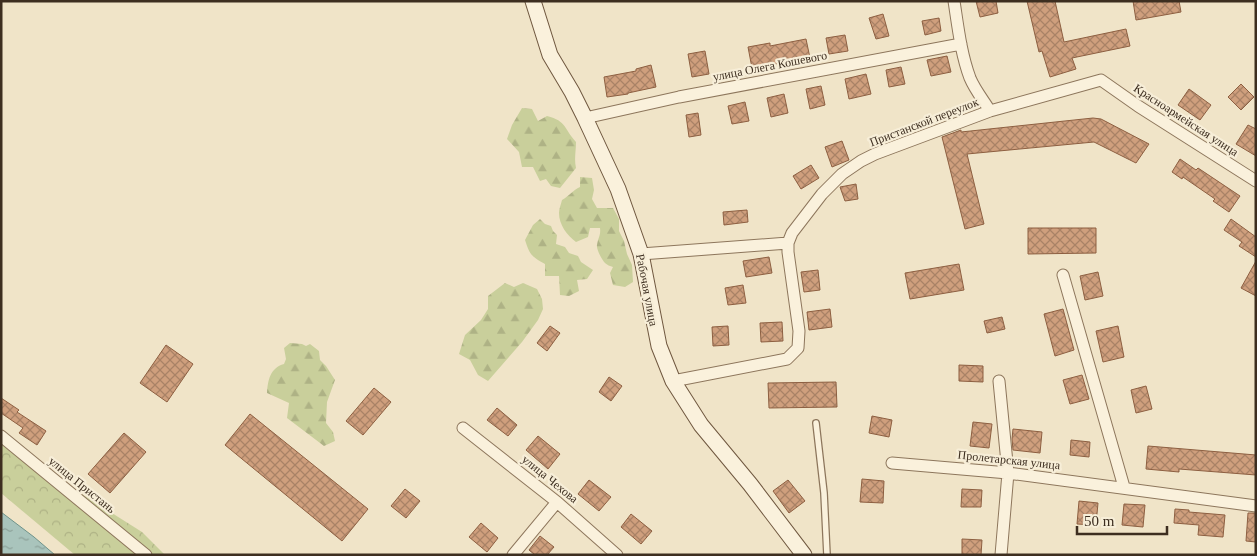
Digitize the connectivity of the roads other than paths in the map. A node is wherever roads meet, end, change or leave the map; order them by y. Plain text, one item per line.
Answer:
1 (532, 1) edge
2 (954, 1) edge
3 (961, 44) junction
4 (1101, 80) joint
5 (990, 111) junction
6 (585, 118) junction
7 (1256, 181) edge
8 (788, 243) junction
9 (641, 254) junction
10 (1063, 275) dead end
11 (999, 380) dead end
12 (673, 381) junction
13 (816, 423) dead end
14 (462, 428) dead end
15 (1, 436) edge
16 (892, 463) dead end
17 (1008, 473) junction
18 (1124, 487) junction
19 (557, 502) junction
20 (1256, 506) edge
21 (146, 555) edge
22 (513, 555) edge
23 (617, 555) edge
24 (804, 555) edge
25 (827, 555) edge
26 (1000, 555) edge

1 - 6 street, Рабочая улица
2 - 3 street
3 - 5 street
3 - 6 street, улица Олега Кошевого
4 - 5 street, Пристанской переулок
4 - 7 street, Красноармейская улица
5 - 8 street, Пристанской переулок
6 - 9 street, Рабочая улица
8 - 9 street
8 - 12 street
9 - 12 street, Рабочая улица
10 - 18 street
11 - 17 street
12 - 24 street, Рабочая улица
13 - 25 lane
14 - 19 street, улица Чехова
15 - 21 street, улица Пристань
16 - 17 street, Пролетарская улица
17 - 18 street, Пролетарская улица
17 - 26 street
18 - 20 street, Пролетарская улица
19 - 22 street
19 - 23 street, улица Чехова

